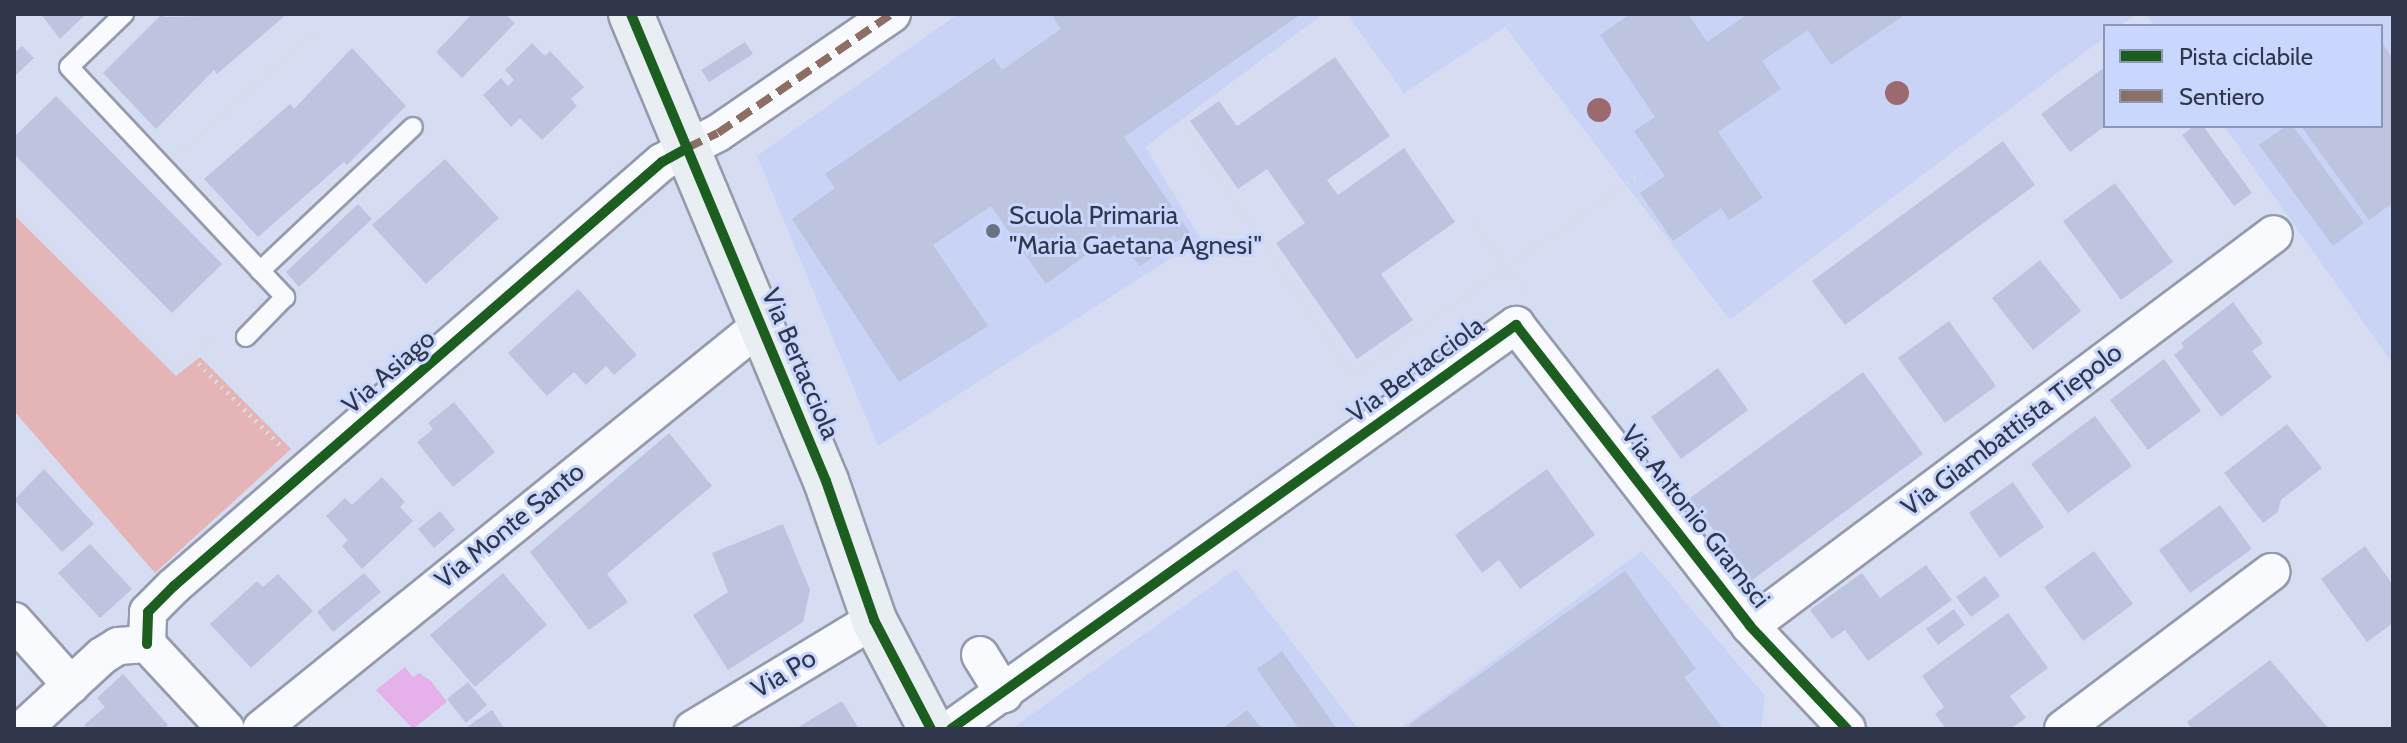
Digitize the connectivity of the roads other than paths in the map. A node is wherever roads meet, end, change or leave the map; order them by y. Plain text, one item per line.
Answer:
1 (124, 14) edge
2 (631, 14) edge
3 (892, 14) edge
4 (413, 127) dead end
5 (687, 148) junction
6 (2274, 234) dead end
7 (260, 271) junction
8 (761, 325) junction
9 (1516, 325) joint
10 (246, 337) dead end
11 (2271, 572) dead end
12 (874, 620) junction
13 (14, 621) edge
14 (1750, 626) junction
15 (147, 644) junction
16 (980, 655) dead end
17 (71, 685) junction
18 (1004, 694) junction
19 (1841, 727) edge
20 (23, 729) edge
21 (226, 729) edge
22 (261, 729) edge
23 (693, 729) edge
24 (931, 729) edge
25 (951, 729) edge
26 (2063, 729) edge

1 - 7 lane
2 - 5 street, Via Bertacciola
3 - 5 street, Via Asiago
4 - 7 lane
5 - 8 street, Via Bertacciola
5 - 15 street, Via Asiago
6 - 14 street, Via Giambattista Tiepolo
7 - 10 lane
8 - 12 street, Via Bertacciola
8 - 22 street, Via Monte Santo
9 - 14 street, Via Antonio Gramsci
9 - 18 street, Via Bertacciola
11 - 26 street
12 - 23 street, Via Po
12 - 24 street, Via Bertacciola
13 - 17 street
14 - 19 street, Via Antonio Gramsci
15 - 17 street
15 - 21 street
16 - 18 street
17 - 20 street
18 - 25 street, Via Bertacciola

